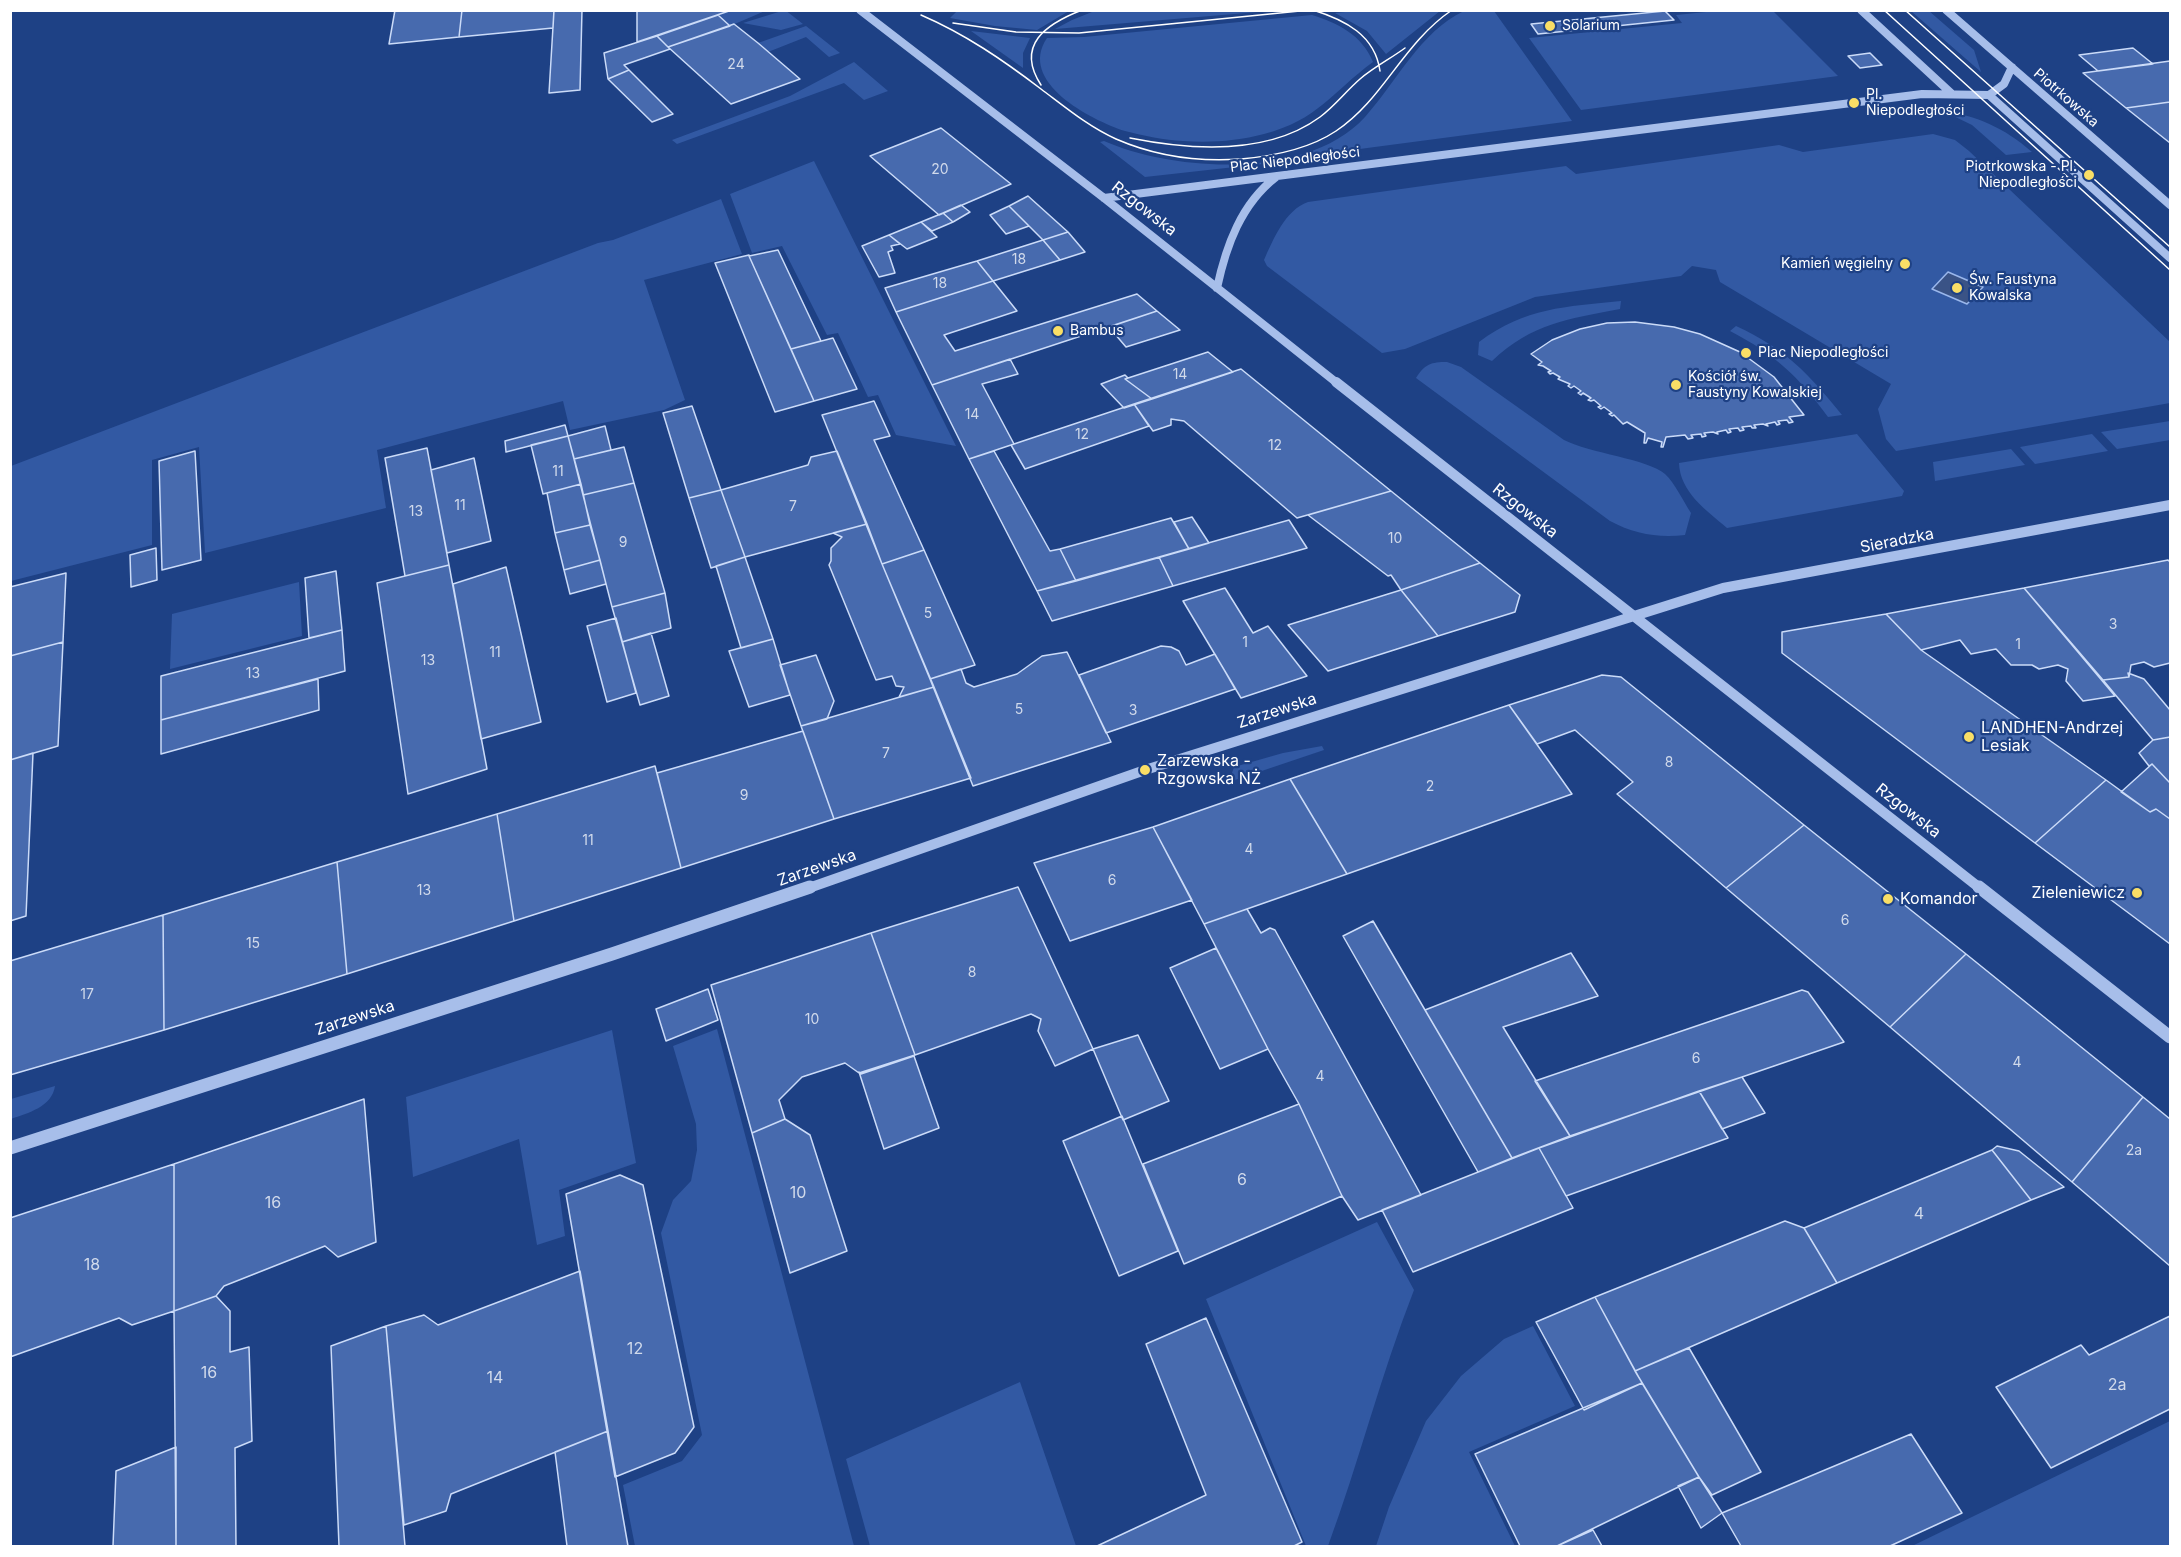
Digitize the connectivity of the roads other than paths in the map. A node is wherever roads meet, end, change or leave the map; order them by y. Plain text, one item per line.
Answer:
1 (860, 10) edge
2 (1861, 10) edge
3 (1946, 10) edge
4 (2012, 67) junction
5 (1951, 93) junction
6 (1989, 95) junction
7 (1279, 176) junction
8 (1104, 198) junction
9 (2170, 205) edge
10 (2170, 258) edge
11 (1217, 288) junction
12 (2170, 505) edge
13 (1633, 617) junction
14 (2170, 1037) edge
15 (10, 1148) edge

1 - 8 street, Rzgowska
2 - 5 street
3 - 4 street, Piotrkowska
4 - 6 street
4 - 9 street, Piotrkowska
5 - 6 street, Plac Niepodległości
5 - 7 street, Plac Niepodległości
6 - 10 street
7 - 8 street, Plac Niepodległości
7 - 11 street
8 - 11 street, Rzgowska
11 - 13 street, Rzgowska
12 - 13 street, Sieradzka
13 - 14 street, Rzgowska
13 - 15 street, Zarzewska

